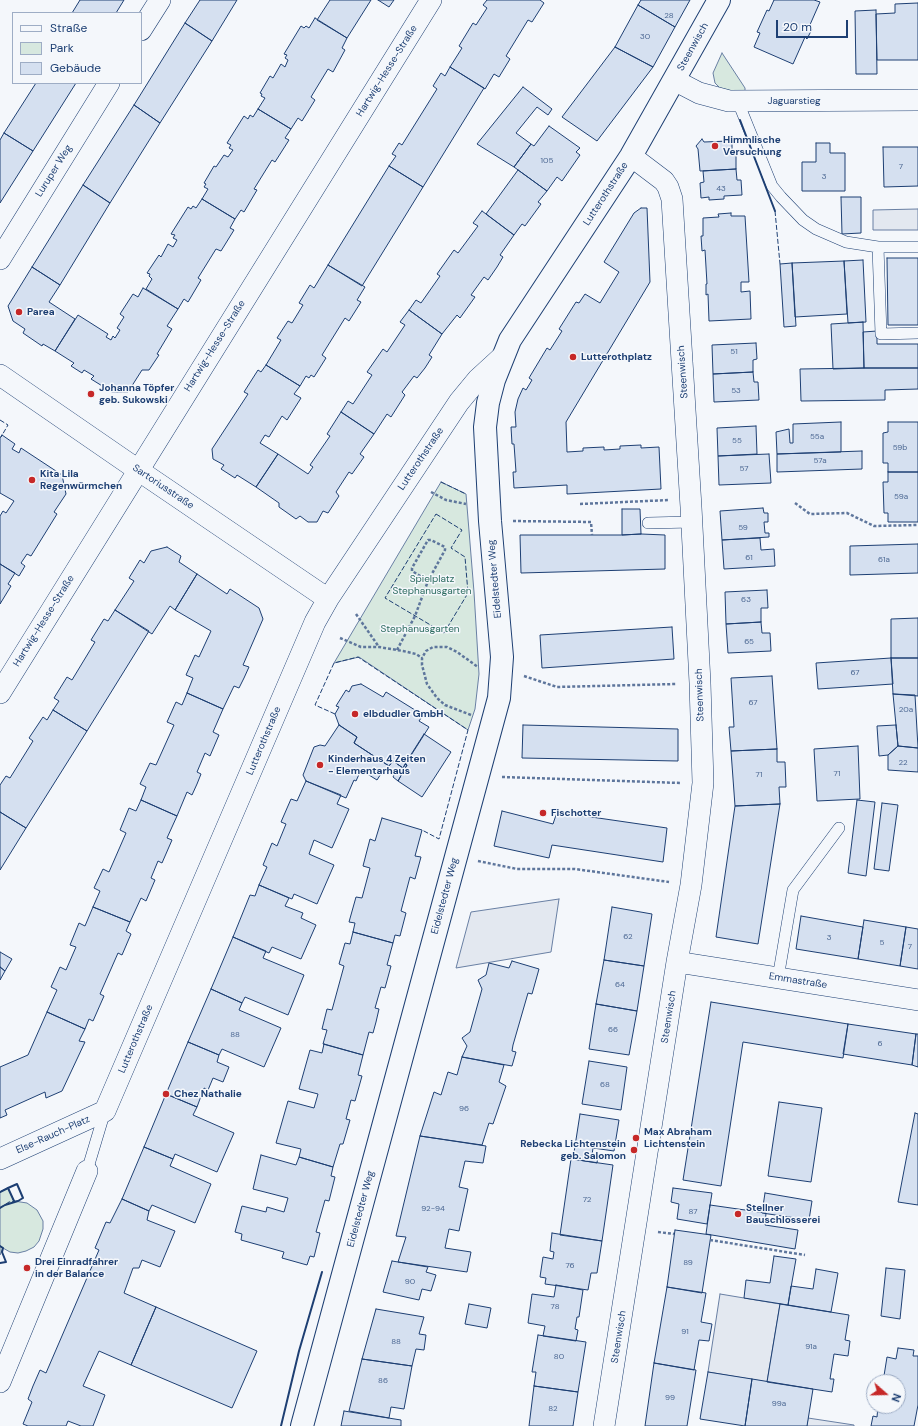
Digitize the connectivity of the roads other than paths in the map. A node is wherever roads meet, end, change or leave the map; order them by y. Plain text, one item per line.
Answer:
1 (160, 0) edge
2 (431, 0) edge
3 (719, 0) edge
4 (142, 28) edge
5 (674, 80) junction
6 (107, 84) edge
7 (918, 100) edge
8 (738, 102) junction
9 (631, 156) junction
10 (878, 247) junction
11 (918, 247) edge
12 (0, 259) edge
13 (918, 333) edge
14 (502, 357) junction
15 (0, 375) edge
16 (138, 470) junction
17 (692, 522) junction
18 (648, 523) dead end
19 (328, 599) junction
20 (0, 693) edge
21 (839, 828) dead end
22 (677, 962) junction
23 (778, 978) junction
24 (918, 1000) edge
25 (105, 1111) junction
26 (0, 1159) edge
27 (87, 1171) joint
28 (0, 1382) edge
29 (302, 1426) edge
30 (604, 1426) edge

1 - 4 street
2 - 16 street, Hartwig-Hesse-Straße
3 - 5 street, Steenwisch
5 - 8 street, Jaguarstieg
5 - 9 street, Steenwisch
6 - 12 street, Luruper Weg
7 - 8 street, Jaguarstieg
8 - 10 lane
9 - 14 street, Lutterothstraße
9 - 17 street, Steenwisch
10 - 11 lane
10 - 13 lane
14 - 19 street, Lutterothstraße
14 - 29 street, Eidelstedter Weg
15 - 16 street, Sartoriusstraße
16 - 19 street, Sartoriusstraße
16 - 20 street, Hartwig-Hesse-Straße
17 - 18 lane
17 - 22 street, Steenwisch
19 - 25 street, Lutterothstraße
21 - 23 lane
22 - 23 street, Emmastraße
22 - 30 street, Steenwisch
23 - 24 street, Emmastraße
25 - 26 street, Else-Rauch-Platz
25 - 27 lane, Lutterothstraße
27 - 28 street, Lutterothstraße

